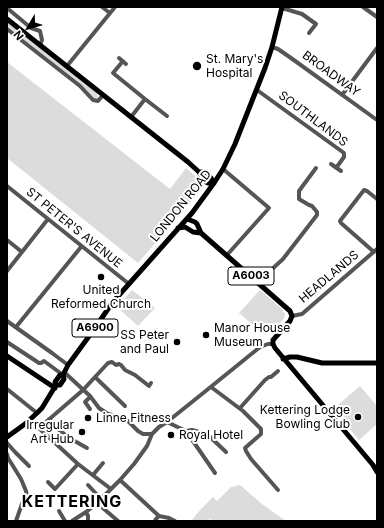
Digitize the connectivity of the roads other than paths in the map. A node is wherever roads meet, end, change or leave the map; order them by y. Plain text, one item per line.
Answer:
1 (102, 7) edge
2 (115, 7) edge
3 (282, 7) edge
4 (363, 7) edge
5 (7, 8) edge
6 (110, 13) junction
7 (377, 17) edge
8 (7, 19) edge
9 (7, 29) edge
10 (309, 33) dead end
11 (40, 45) junction
12 (272, 47) junction
13 (377, 48) edge
14 (123, 61) dead end
15 (67, 66) junction
16 (257, 90) junction
17 (103, 95) junction
18 (342, 95) junction
19 (145, 99) junction
20 (167, 116) dead end
21 (131, 117) junction
22 (377, 120) edge
23 (331, 164) dead end
24 (316, 168) dead end
25 (336, 168) junction
26 (223, 169) junction
27 (341, 171) dead end
28 (214, 183) junction
29 (7, 186) edge
30 (377, 199) edge
31 (194, 210) junction
32 (187, 219) junction
33 (48, 220) junction
34 (195, 222) junction
35 (178, 228) junction
36 (199, 233) junction
37 (7, 240) edge
38 (81, 247) junction
39 (375, 251) edge
40 (22, 252) junction
41 (227, 255) junction
42 (7, 271) edge
43 (258, 282) junction
44 (129, 284) junction
45 (292, 316) junction
46 (7, 321) edge
47 (16, 327) junction
48 (7, 342) edge
49 (273, 344) junction
50 (7, 356) edge
51 (283, 359) junction
52 (377, 363) edge
53 (68, 365) junction
54 (278, 371) dead end
55 (64, 374) junction
56 (95, 378) junction
57 (151, 383) dead end
58 (55, 387) junction
59 (211, 387) junction
60 (7, 388) edge
61 (83, 390) junction
62 (90, 397) junction
63 (125, 406) dead end
64 (240, 408) junction
65 (90, 409) dead end
66 (34, 417) junction
67 (49, 419) junction
68 (167, 422) junction
69 (39, 428) junction
70 (186, 431) junction
71 (152, 434) junction
72 (7, 437) edge
73 (7, 443) edge
74 (87, 448) dead end
75 (226, 452) dead end
76 (7, 454) edge
77 (103, 462) dead end
78 (78, 464) junction
79 (29, 466) dead end
80 (375, 467) edge
81 (377, 472) edge
82 (215, 473) dead end
83 (93, 475) junction
84 (120, 480) junction
85 (48, 482) dead end
86 (88, 485) dead end
87 (111, 489) junction
88 (278, 490) dead end
89 (101, 499) junction
90 (97, 503) junction
91 (59, 511) dead end
92 (86, 512) junction
93 (160, 516) junction
94 (16, 521) edge
95 (65, 521) edge
96 (72, 521) edge
97 (88, 521) edge
98 (118, 521) edge
99 (155, 521) edge
100 (175, 521) edge

1 - 6 street
2 - 6 street
3 - 10 street, LONDON ROAD
3 - 12 main road, LONDON ROAD
4 - 7 street
5 - 11 street
6 - 15 street
8 - 11 main road
9 - 17 street
11 - 15 main road
12 - 16 main road, LONDON ROAD
12 - 18 street, BROADWAY
13 - 18 street
14 - 19 street
15 - 17 main road
16 - 25 street, SOUTHLANDS
16 - 26 main road, LONDON ROAD
17 - 21 main road
18 - 22 street, BROADWAY
19 - 20 street
19 - 21 street
21 - 28 main road
23 - 25 street, SOUTHLANDS
24 - 43 street
25 - 27 street, SOUTHLANDS
26 - 28 main road, LONDON ROAD
26 - 41 street
28 - 31 main road, LONDON ROAD
29 - 33 street, ST PETER'S AVENUE
30 - 39 street
31 - 32 main road, LONDON ROAD
31 - 34 main road
32 - 34 main road
32 - 35 main road, LONDON ROAD / A6900
32 - 36 main road, A6003
33 - 38 street, ST PETER'S AVENUE
33 - 40 street
34 - 36 main road, A6003
35 - 36 main road, A6003
35 - 44 main road, LONDON ROAD / A6900
36 - 41 main road, A6003
37 - 40 street
38 - 44 street, ST PETER'S AVENUE
38 - 47 street
39 - 45 street, HEADLANDS
40 - 42 street
41 - 43 main road, A6003
43 - 45 main road, A6003
44 - 53 main road, LONDON ROAD / A6900
45 - 49 main road
46 - 47 street
47 - 53 street
48 - 55 street
49 - 51 main road
49 - 59 street
50 - 58 main road
51 - 52 main road
51 - 80 main road
53 - 55 main road, LONDON ROAD / A6900
54 - 64 street
55 - 58 main road, A6900
55 - 61 street
56 - 57 street
56 - 61 street
56 - 63 street
58 - 66 main road, A6900
59 - 64 street
59 - 68 street
60 - 66 street
61 - 62 street
61 - 67 street
62 - 65 street
62 - 71 street
64 - 88 street
66 - 69 street
66 - 72 main road, A6900
67 - 69 street
67 - 74 street
68 - 70 street
68 - 71 street
69 - 78 street
70 - 75 street
70 - 82 street
71 - 84 street
73 - 79 street
76 - 94 street
77 - 83 street
78 - 83 street
78 - 85 street
80 - 81 main road
83 - 87 street
84 - 87 street
84 - 93 street
86 - 89 street
87 - 89 street
89 - 90 street
90 - 92 street
90 - 98 street
91 - 95 street
92 - 96 street
92 - 97 street
93 - 99 street
93 - 100 street

